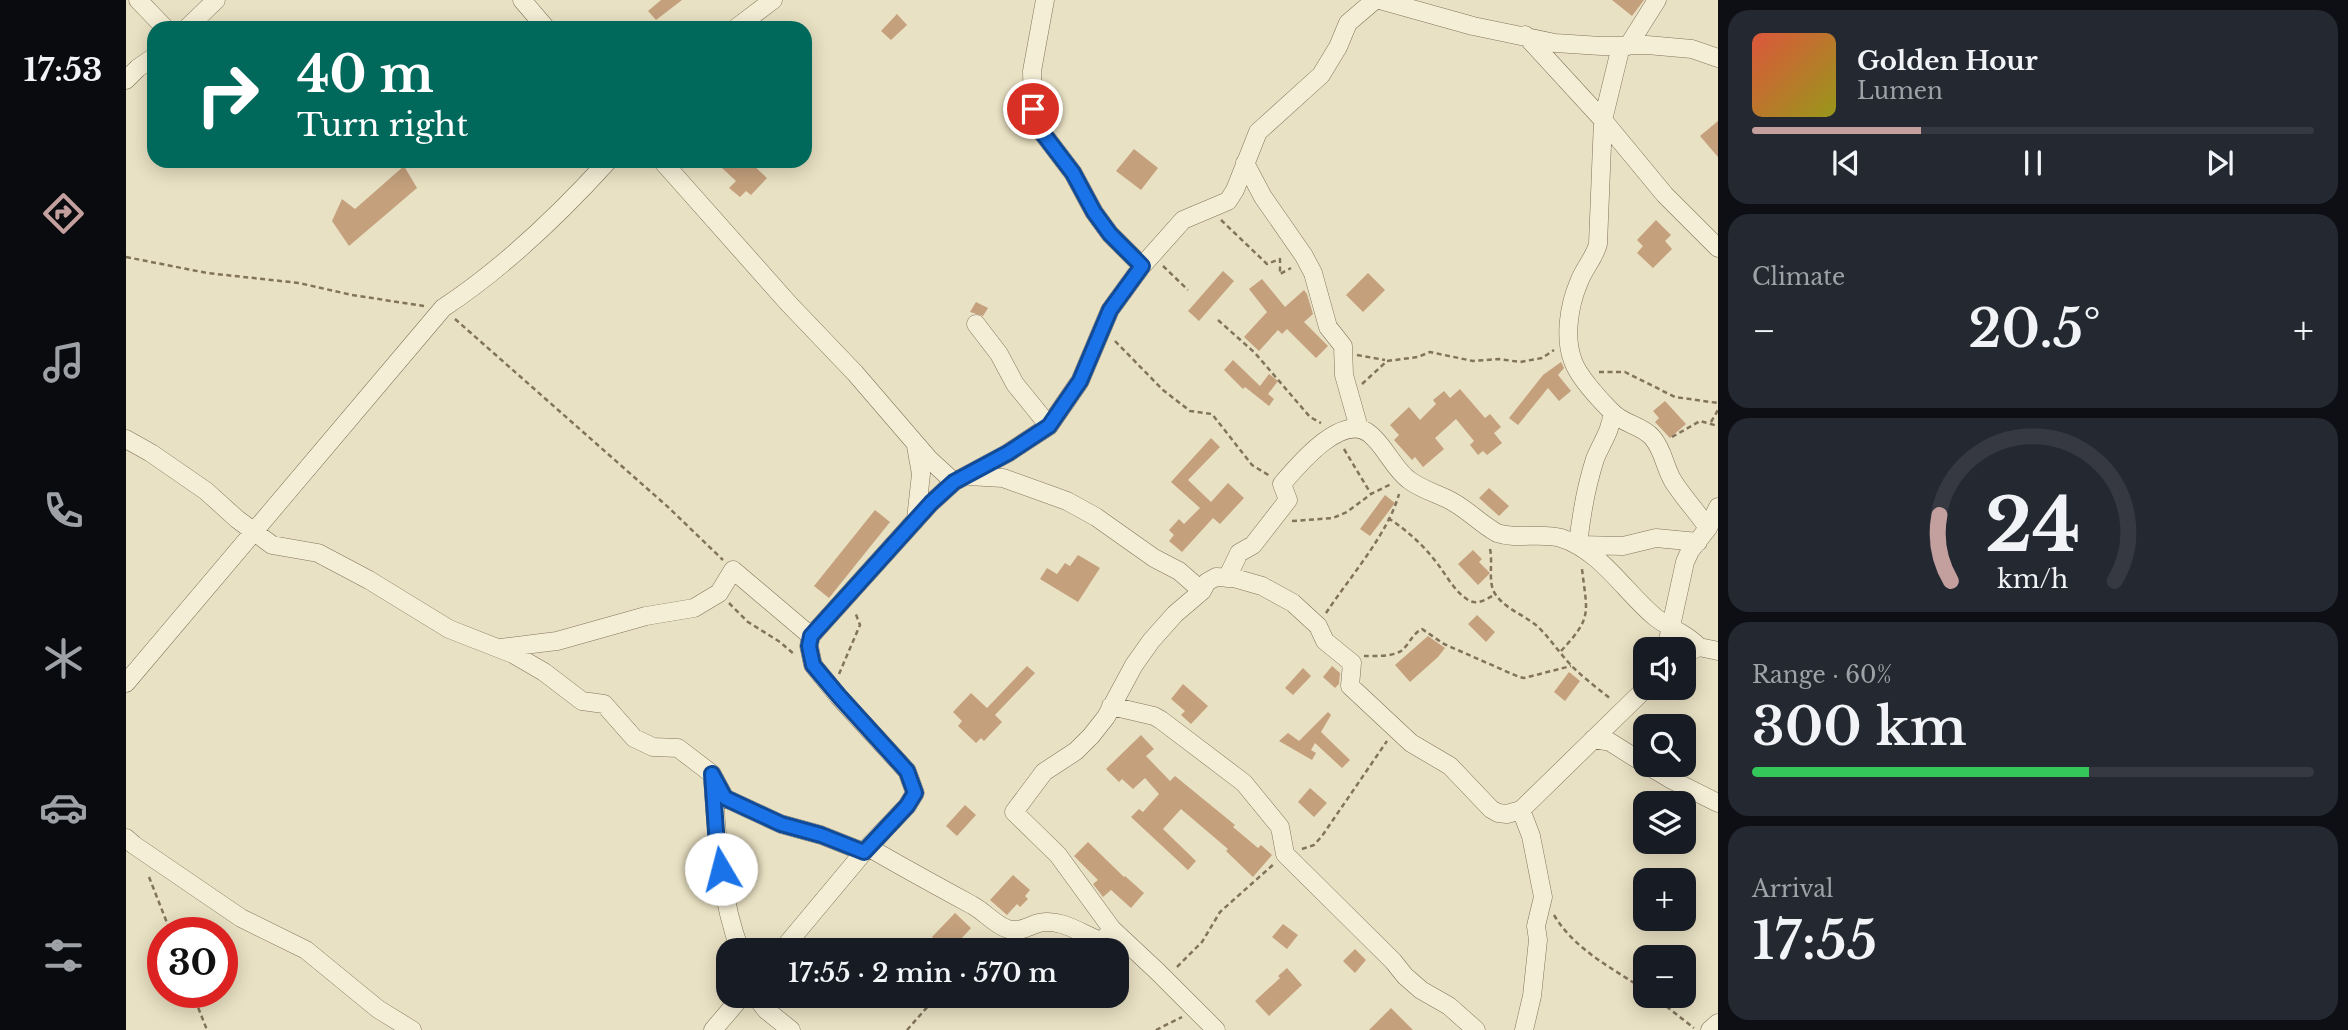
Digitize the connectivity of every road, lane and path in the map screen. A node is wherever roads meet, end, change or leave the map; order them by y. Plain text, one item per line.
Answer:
1 (138, 0) edge
2 (216, 0) edge
3 (522, 0) edge
4 (773, 0) edge
5 (1045, 0) edge
6 (1377, 0) edge
7 (1657, 0) edge
8 (158, 21) edge
9 (194, 21) edge
10 (540, 21) edge
11 (745, 21) edge
12 (1525, 35) junction
13 (1624, 46) junction
14 (1718, 58) edge
15 (147, 62) edge
16 (126, 80) edge
17 (1603, 120) junction
18 (1245, 163) junction
19 (601, 168) edge
20 (668, 168) edge
21 (1208, 209) junction
22 (1718, 247) edge
23 (126, 257) edge
24 (1307, 260) junction
25 (1145, 264) junction
26 (1188, 290) dead end
27 (443, 309) junction
28 (1218, 320) dead end
29 (976, 324) dead end
30 (1102, 325) junction
31 (1343, 346) junction
32 (1570, 352) junction
33 (1387, 361) junction
34 (1578, 371) junction
35 (1350, 396) junction
36 (1718, 403) edge
37 (1718, 410) edge
38 (1612, 413) junction
39 (1710, 423) junction
40 (1049, 426) junction
41 (1718, 426) edge
42 (1360, 428) junction
43 (1332, 435) junction
44 (126, 439) edge
45 (1655, 441) junction
46 (915, 443) junction
47 (960, 479) junction
48 (1404, 479) junction
49 (1282, 484) junction
50 (1371, 494) junction
51 (1718, 507) edge
52 (1388, 518) junction
53 (916, 519) junction
54 (1478, 520) junction
55 (1285, 521) dead end
56 (254, 532) junction
57 (1703, 535) junction
58 (1578, 545) junction
59 (733, 570) junction
60 (1227, 578) junction
61 (1202, 591) junction
62 (1496, 594) junction
63 (1318, 626) junction
64 (1671, 626) junction
65 (811, 636) junction
66 (1668, 637) edge
67 (1685, 637) edge
68 (498, 648) junction
69 (1696, 651) edge
70 (1718, 651) edge
71 (1560, 652) junction
72 (1352, 663) junction
73 (1571, 666) junction
74 (126, 683) edge
75 (1634, 700) edge
76 (1111, 706) junction
77 (1625, 709) junction
78 (1395, 730) junction
79 (1592, 740) junction
80 (1633, 756) edge
81 (712, 774) junction
82 (1667, 777) edge
83 (1718, 803) edge
84 (1521, 810) junction
85 (126, 838) edge
86 (866, 850) junction
87 (1284, 854) junction
88 (146, 870) dead end
89 (1543, 897) junction
90 (165, 917) edge
91 (1112, 929) junction
92 (735, 938) edge
93 (792, 938) edge
94 (1161, 974) junction
95 (1633, 982) edge
96 (198, 1008) edge
97 (732, 1008) edge
98 (764, 1008) edge
99 (926, 1008) edge
100 (1668, 1008) edge
101 (1196, 1010) junction
102 (1718, 1023) edge
103 (206, 1030) edge
104 (412, 1030) edge
105 (713, 1030) edge
106 (791, 1030) edge
107 (907, 1030) edge
108 (1156, 1030) edge
109 (1216, 1030) edge
110 (1476, 1030) edge
111 (1524, 1030) edge
112 (1700, 1030) edge
113 (1710, 1030) edge

1 - 8 street
2 - 9 street
3 - 10 street
4 - 11 street
5 - 25 street
6 - 12 street
6 - 18 street
7 - 13 street
12 - 13 street
12 - 17 street
13 - 14 street
13 - 17 street
15 - 16 street
17 - 22 street
17 - 32 street
18 - 21 street
18 - 24 street
19 - 27 street
20 - 46 street
21 - 24 path
21 - 25 street
23 - 27 path
24 - 31 street
25 - 26 path
25 - 30 street
27 - 56 street
27 - 59 path
28 - 43 path
29 - 40 street
30 - 40 street
30 - 49 path
31 - 33 path
31 - 35 street
32 - 33 path
32 - 34 street
33 - 35 path
34 - 36 path
34 - 38 street
35 - 42 street
37 - 39 path
38 - 45 street
38 - 58 street
39 - 41 path
39 - 45 path
40 - 47 street
42 - 43 street
42 - 48 street
43 - 49 street
43 - 50 path
44 - 56 street
45 - 57 street
46 - 47 street
46 - 53 street
47 - 53 street
47 - 61 street
48 - 50 path
48 - 52 path
48 - 54 street
49 - 60 street
50 - 55 path
51 - 57 street
52 - 62 path
52 - 63 path
53 - 65 street
54 - 58 street
54 - 62 path
56 - 68 street
56 - 74 street
57 - 58 street
57 - 64 street
58 - 64 street
58 - 71 path
59 - 65 street
59 - 68 street
60 - 61 street
60 - 63 street
61 - 76 street
62 - 71 path
63 - 72 street
64 - 66 street
64 - 67 street
65 - 86 street
68 - 81 street
69 - 70 street
71 - 73 path
72 - 73 path
72 - 78 street
73 - 77 path
75 - 77 street
76 - 87 street
76 - 91 street
77 - 79 street
78 - 84 street
78 - 87 path
79 - 80 street
79 - 84 street
81 - 86 street
81 - 92 street
82 - 83 street
84 - 89 street
85 - 104 street
86 - 91 street
86 - 93 street
87 - 94 path
87 - 110 street
88 - 90 path
89 - 95 path
89 - 111 street
91 - 94 street
94 - 101 street
96 - 103 path
97 - 105 street
98 - 106 street
99 - 107 path
100 - 112 path
101 - 108 path
101 - 109 street
102 - 113 street

